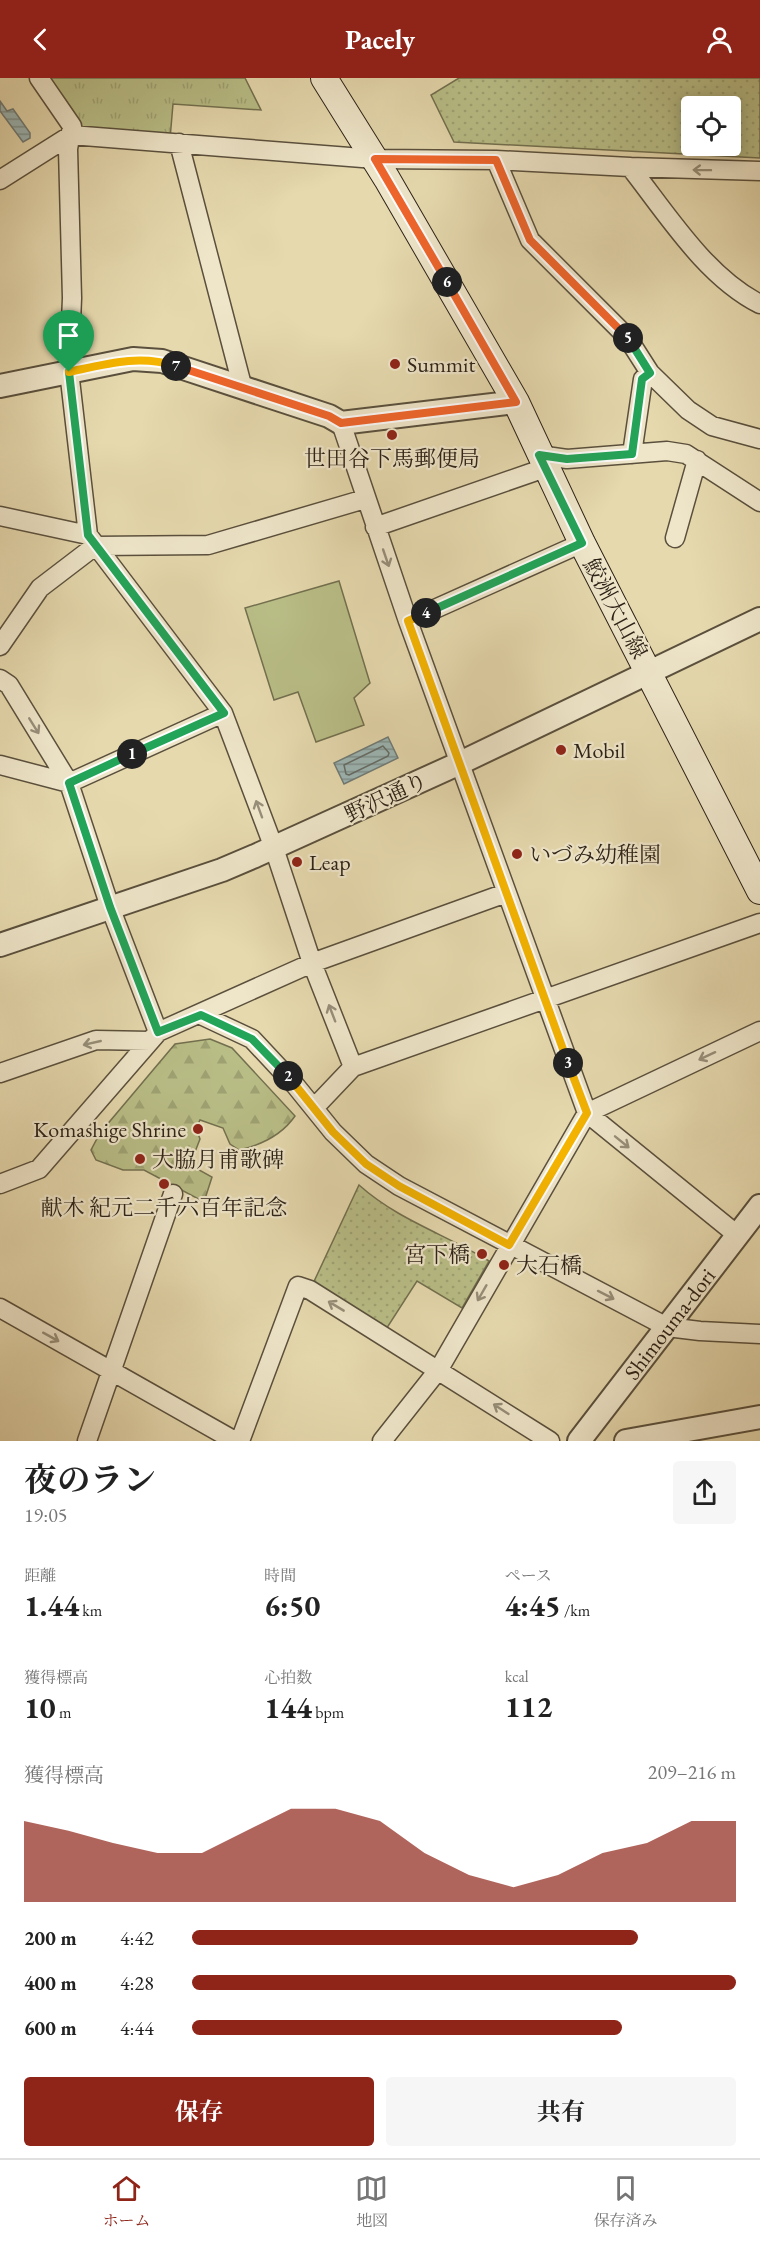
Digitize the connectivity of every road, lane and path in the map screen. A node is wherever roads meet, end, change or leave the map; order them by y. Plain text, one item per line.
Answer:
1 (324, 78) edge
2 (41, 79) edge
3 (71, 135) junction
4 (179, 143) junction
5 (375, 159) junction
6 (496, 160) junction
7 (630, 167) junction
8 (760, 171) edge
9 (0, 180) edge
10 (760, 304) edge
11 (69, 372) junction
12 (650, 373) junction
13 (0, 386) edge
14 (243, 389) junction
15 (516, 402) junction
16 (341, 423) junction
17 (760, 439) edge
18 (632, 454) junction
19 (697, 460) junction
20 (542, 461) junction
21 (365, 499) junction
22 (760, 502) edge
23 (0, 516) edge
24 (375, 527) junction
25 (675, 538) dead end
26 (92, 541) junction
27 (582, 543) junction
28 (760, 619) edge
29 (408, 621) junction
30 (0, 646) edge
31 (650, 673) junction
32 (0, 679) edge
33 (224, 713) junction
34 (460, 763) junction
35 (0, 765) edge
36 (69, 783) junction
37 (274, 848) junction
38 (760, 891) edge
39 (506, 893) junction
40 (110, 907) junction
41 (760, 923) edge
42 (0, 945) edge
43 (312, 963) junction
44 (544, 999) junction
45 (201, 1015) junction
46 (760, 1031) edge
47 (154, 1037) junction
48 (353, 1067) junction
49 (0, 1073) edge
50 (314, 1108) junction
51 (587, 1113) junction
52 (0, 1184) edge
53 (173, 1194) dead end
54 (760, 1206) edge
55 (736, 1234) junction
56 (509, 1245) junction
57 (0, 1308) edge
58 (667, 1326) junction
59 (760, 1334) edge
60 (439, 1369) junction
61 (112, 1371) junction
62 (760, 1417) edge
63 (679, 1437) edge
64 (87, 1441) edge
65 (235, 1441) edge
66 (240, 1441) edge
67 (382, 1441) edge
68 (550, 1441) edge
69 (579, 1441) edge
70 (626, 1441) edge

1 - 5 main road, 鮫洲大山線
2 - 3 street
3 - 4 street
3 - 9 street
3 - 11 street
4 - 5 street
4 - 14 street
5 - 6 street
5 - 15 main road, 鮫洲大山線
6 - 7 street
6 - 12 street
8 -> 7 street
7 - 10 street
11 - 13 street
11 - 14 street
11 - 26 street
12 - 17 street
12 - 18 street
14 - 16 street
15 - 16 street
15 - 20 main road, 鮫洲大山線
16 - 21 street
18 - 19 street
18 - 20 street
19 - 22 street
19 - 25 street
20 - 24 street
20 - 27 main road, 鮫洲大山線
21 - 24 street
21 - 26 street
23 - 26 street
24 -> 29 street
26 - 30 street
26 - 33 street
27 - 29 street
27 - 31 main road, 鮫洲大山線
28 - 31 street, 野沢通り
29 - 34 street
31 - 34 street, 野沢通り
31 - 38 main road, 鮫洲大山線
32 -> 36 street
33 - 36 street
37 -> 33 street
34 - 37 street, 野沢通り
34 - 39 street
35 - 36 street
36 - 40 street
37 - 40 street, 野沢通り
37 - 43 street
39 - 43 street
39 - 44 street
40 - 42 street, 野沢通り
40 - 47 street
41 - 44 street
43 - 45 street
48 -> 43 street
44 - 48 street
44 - 51 street
45 - 47 street
45 - 50 street
46 -> 51 street
47 -> 49 street
47 - 52 street
48 - 50 street
50 - 56 street
51 -> 55 street
51 - 56 street
53 - 61 street
54 - 55 street, Shimouma-dori
55 - 58 street, Shimouma-dori
56 -> 58 street
56 -> 60 street
57 -> 61 street
58 - 59 street
58 - 69 street, Shimouma-dori
60 -> 66 street
60 - 67 street
68 -> 60 street
61 - 64 street
61 - 65 street
62 - 63 street
63 - 70 street

